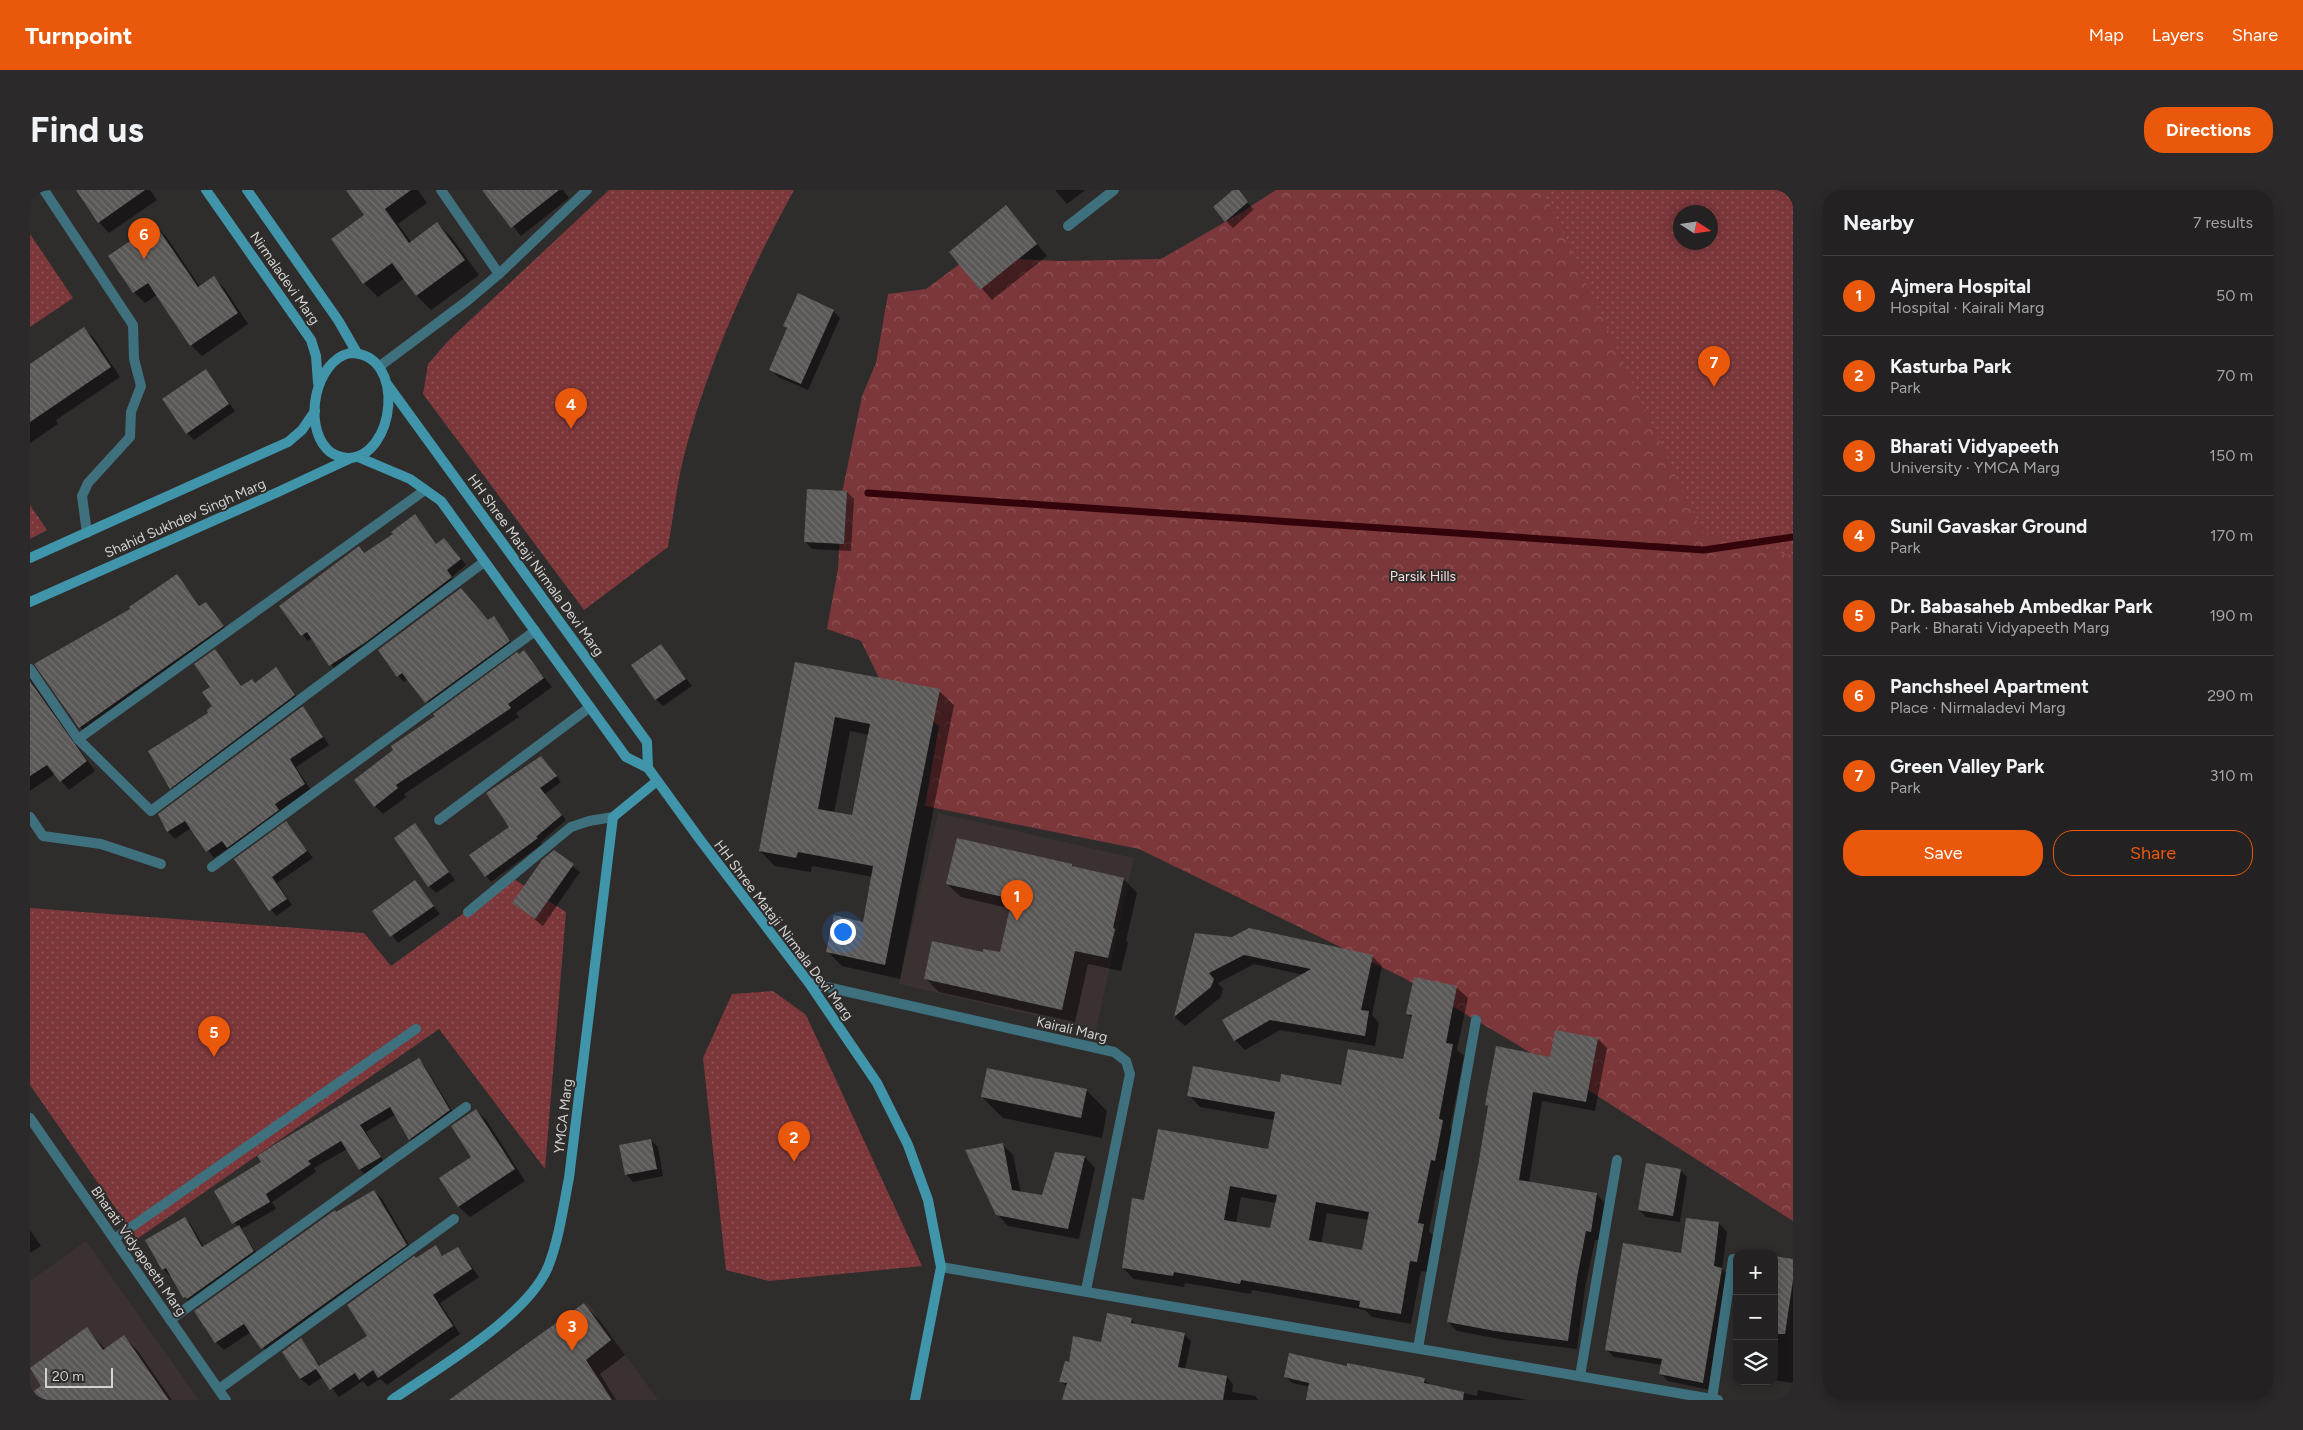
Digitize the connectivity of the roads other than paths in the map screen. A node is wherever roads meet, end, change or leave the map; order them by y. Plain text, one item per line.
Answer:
1 (44, 190) edge
2 (206, 190) edge
3 (246, 190) edge
4 (441, 190) edge
5 (587, 190) edge
6 (1114, 190) edge
7 (1068, 226) dead end
8 (499, 274) junction
9 (357, 353) junction
10 (380, 366) junction
11 (387, 384) junction
12 (318, 391) junction
13 (315, 411) junction
14 (354, 457) junction
15 (425, 490) junction
16 (87, 533) junction
17 (30, 558) edge
18 (484, 562) junction
19 (30, 602) edge
20 (535, 631) junction
21 (30, 669) edge
22 (590, 707) junction
23 (78, 740) junction
24 (648, 768) junction
25 (658, 781) junction
26 (30, 817) edge
27 (613, 817) junction
28 (439, 820) dead end
29 (161, 864) dead end
30 (212, 866) dead end
31 (468, 912) dead end
32 (810, 983) junction
33 (1476, 1020) dead end
34 (416, 1030) dead end
35 (466, 1107) dead end
36 (30, 1118) edge
37 (1617, 1160) dead end
38 (454, 1219) dead end
39 (114, 1239) junction
40 (1733, 1259) dead end
41 (941, 1267) junction
42 (1086, 1290) junction
43 (170, 1320) junction
44 (1418, 1348) junction
45 (1580, 1376) junction
46 (219, 1390) junction
47 (1715, 1399) edge
48 (226, 1400) edge
49 (392, 1400) edge
50 (916, 1400) edge

1 - 16 street
2 - 12 main road, Nirmaladevi Marg
3 - 9 main road, Nirmaladevi Marg
4 - 8 street
5 - 8 street
6 - 7 street
8 - 10 street
9 - 10 main road
9 - 12 main road
10 - 11 main road
11 - 14 main road
11 - 24 main road, HH Shree Mataji Nirmala Devi Marg
12 - 13 main road
13 - 14 main road
13 - 16 main road, Shahid Sukhdev Singh Marg
14 - 15 main road, HH Shree Mataji Nirmala Devi Marg
14 - 19 main road, Shahid Sukhdev Singh Marg
15 - 18 main road, HH Shree Mataji Nirmala Devi Marg
15 - 23 street
16 - 17 main road, Shahid Sukhdev Singh Marg
18 - 20 main road, HH Shree Mataji Nirmala Devi Marg
18 - 23 street
20 - 22 main road, HH Shree Mataji Nirmala Devi Marg
20 - 30 street
21 - 23 street
22 - 24 main road, HH Shree Mataji Nirmala Devi Marg
22 - 28 street
24 - 25 main road, HH Shree Mataji Nirmala Devi Marg
25 - 27 main road
25 - 32 main road, HH Shree Mataji Nirmala Devi Marg
26 - 29 street
27 - 31 street
27 - 49 main road, YMCA Marg
32 - 41 main road, HH Shree Mataji Nirmala Devi Marg
32 - 42 street, Kairali Marg
33 - 44 street
34 - 39 street
35 - 43 street
36 - 39 street, Bharati Vidyapeeth Marg
37 - 45 street
38 - 46 street
39 - 43 street, Bharati Vidyapeeth Marg
40 - 47 street
41 - 42 street
41 - 50 main road, HH Shree Mataji Nirmala Devi Marg
42 - 44 street
43 - 46 street, Bharati Vidyapeeth Marg
44 - 45 street
45 - 47 street
46 - 48 street, Bharati Vidyapeeth Marg

